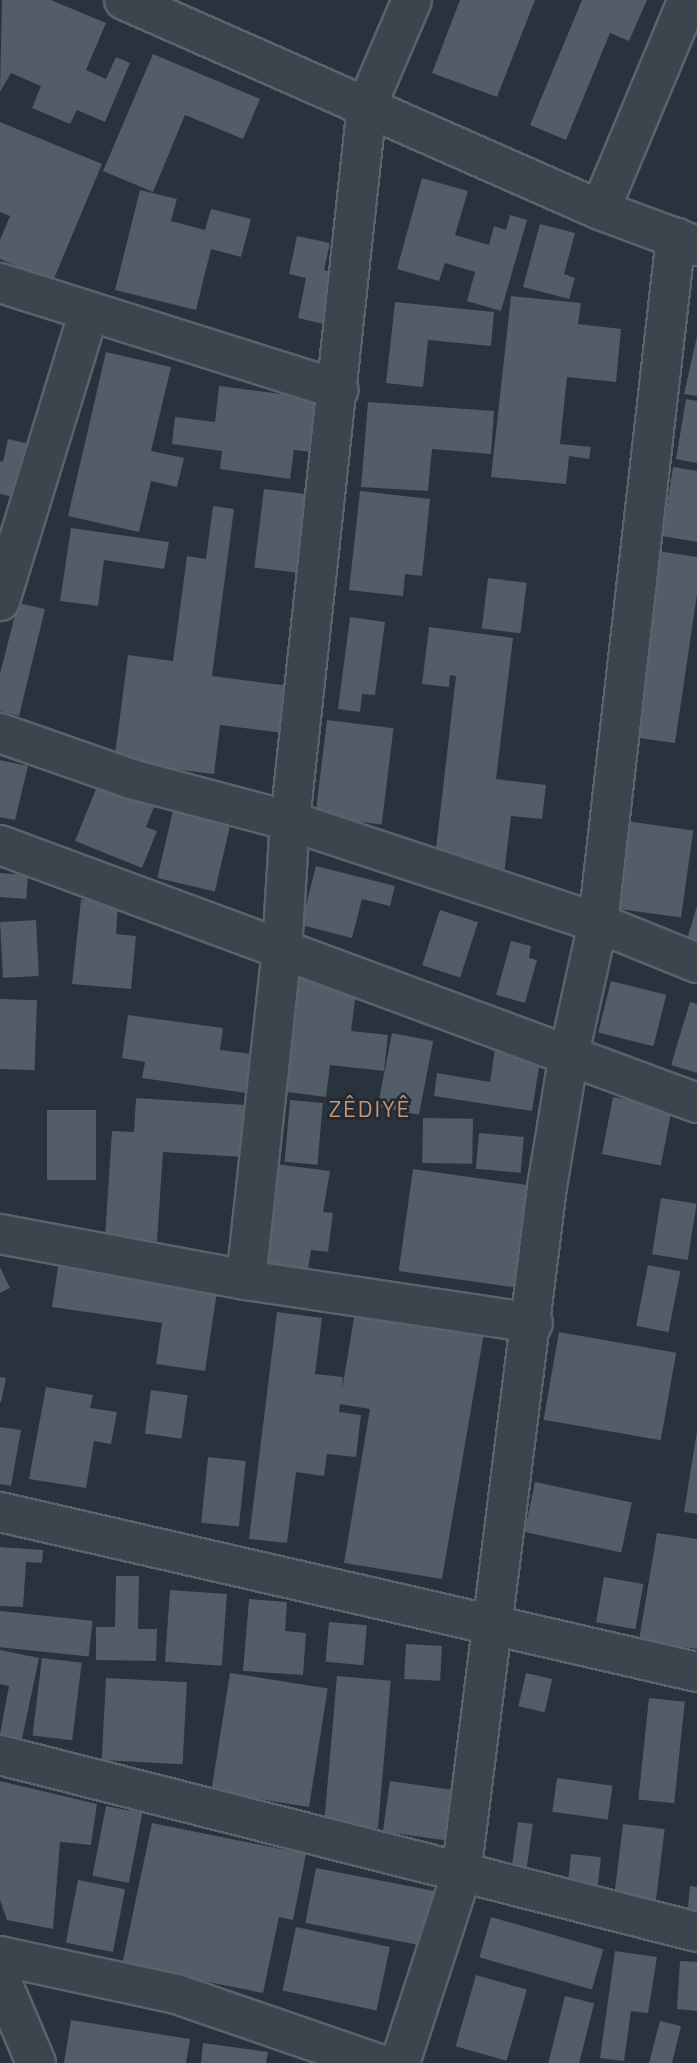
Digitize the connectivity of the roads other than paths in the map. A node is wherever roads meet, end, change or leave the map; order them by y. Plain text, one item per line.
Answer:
1 (124, 0) edge
2 (412, 0) edge
3 (688, 0) edge
4 (367, 105) junction
5 (600, 210) junction
6 (686, 242) edge
7 (0, 283) edge
8 (89, 312) junction
9 (339, 390) junction
10 (0, 601) edge
11 (0, 733) edge
12 (289, 821) junction
13 (0, 845) edge
14 (598, 923) junction
15 (282, 950) junction
16 (697, 963) edge
17 (569, 1054) junction
18 (697, 1103) edge
19 (0, 1234) edge
20 (246, 1280) junction
21 (533, 1323) junction
22 (0, 1512) edge
23 (493, 1628) junction
24 (697, 1672) edge
25 (0, 1755) edge
26 (461, 1875) junction
27 (697, 1932) edge
28 (0, 1956) edge
29 (0, 1978) edge
30 (36, 2063) edge
31 (376, 2063) edge
32 (400, 2063) edge

1 - 4 street
2 - 4 street
3 - 5 street
4 - 5 street
4 - 9 street
5 - 6 street
6 - 14 street
7 - 8 street
8 - 9 street
8 - 10 street
9 - 12 street
11 - 12 street
12 - 14 street
12 - 15 street
13 - 15 street
14 - 16 street
14 - 17 street
15 - 17 street
15 - 20 street
17 - 18 street
17 - 21 street
19 - 20 street
20 - 21 street
21 - 23 street
22 - 23 street
23 - 24 street
23 - 26 street
25 - 26 street
26 - 27 street
26 - 32 street
28 - 31 street
29 - 30 street

